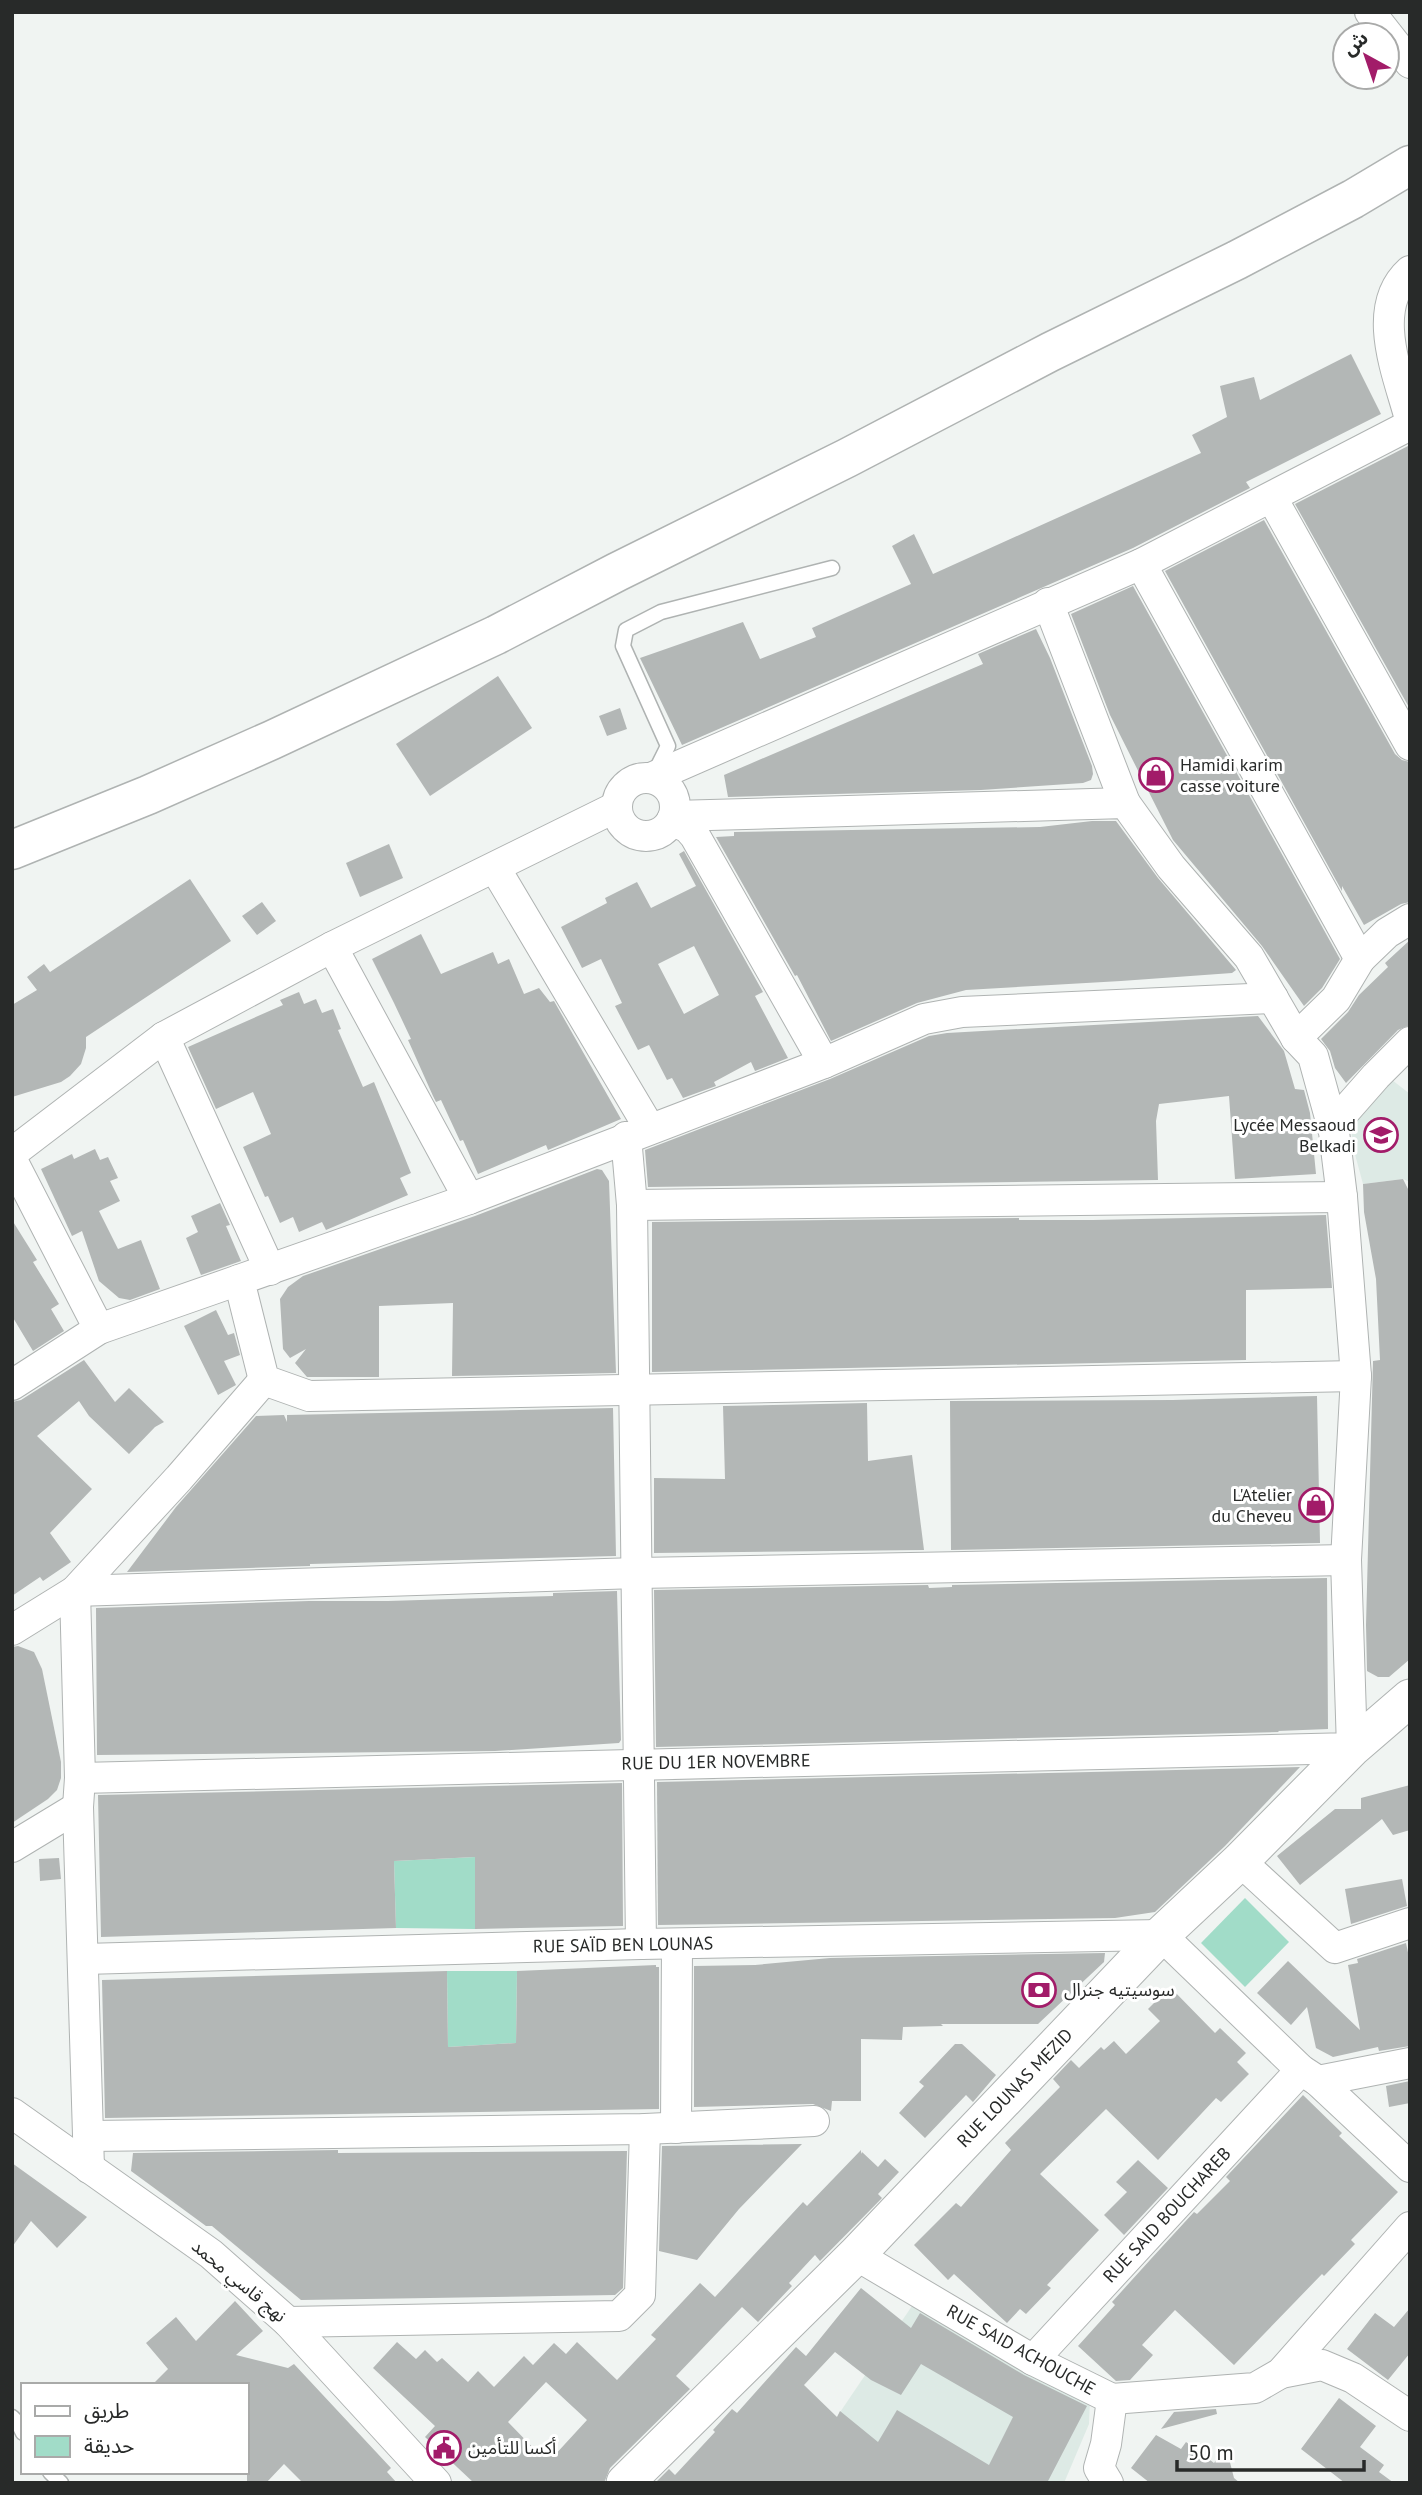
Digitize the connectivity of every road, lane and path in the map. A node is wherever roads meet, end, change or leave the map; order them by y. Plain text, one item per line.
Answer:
1 (1370, 12) edge
2 (1410, 63) edge
3 (1410, 165) edge
4 (1410, 271) edge
5 (1410, 419) edge
6 (1410, 425) edge
7 (1272, 498) junction
8 (1141, 564) junction
9 (832, 568) dead end
10 (1048, 603) junction
11 (1410, 745) edge
12 (651, 778) junction
13 (1125, 803) junction
14 (616, 807) junction
15 (673, 818) junction
16 (12, 850) edge
17 (495, 868) junction
18 (1410, 919) edge
19 (332, 947) junction
20 (1360, 959) junction
21 (1273, 998) junction
22 (163, 1037) junction
23 (1296, 1038) junction
24 (1410, 1042) edge
25 (824, 1063) junction
26 (1332, 1126) junction
27 (638, 1133) junction
28 (12, 1153) edge
29 (12, 1160) edge
30 (1342, 1197) junction
31 (468, 1199) junction
32 (632, 1205) junction
33 (270, 1269) junction
34 (239, 1280) junction
35 (99, 1329) junction
36 (1356, 1376) junction
37 (264, 1380) junction
38 (12, 1385) edge
39 (634, 1388) junction
40 (1346, 1560) junction
41 (637, 1573) junction
42 (75, 1591) junction
43 (12, 1630) edge
44 (1410, 1698) edge
45 (1352, 1748) junction
46 (639, 1763) junction
47 (79, 1792) junction
48 (12, 1847) edge
49 (1240, 1861) junction
50 (1410, 1923) edge
51 (1161, 1935) junction
52 (641, 1944) junction
53 (677, 1945) junction
54 (84, 1959) junction
55 (1410, 2063) edge
56 (1309, 2075) junction
57 (12, 2113) edge
58 (814, 2121) dead end
59 (676, 2128) junction
60 (645, 2129) junction
61 (89, 2136) junction
62 (1410, 2167) edge
63 (89, 2168) junction
64 (1410, 2227) edge
65 (856, 2255) junction
66 (288, 2322) junction
67 (1034, 2360) junction
68 (1280, 2373) junction
69 (1112, 2399) junction
70 (1410, 2416) edge
71 (436, 2483) edge
72 (625, 2483) edge
73 (1108, 2483) edge

1 - 2 street
3 - 16 main road
4 - 5 street
6 - 7 street
7 - 8 street
7 - 11 street
8 - 10 street
8 - 20 street
9 - 12 lane
10 - 12 street
10 - 13 street
12 - 14 street
12 - 15 street
13 - 15 street
13 - 21 street
14 - 15 street
14 - 17 street
15 - 25 street
17 - 19 street
17 - 27 street
18 - 20 street
19 - 22 street
19 - 31 street
20 - 23 street
21 - 23 street
21 - 25 street
22 - 28 street
22 - 33 street
23 - 26 street
24 - 26 street
25 - 27 street
26 - 30 street
27 - 31 street
27 - 32 street
29 - 35 street
30 - 32 street
30 - 36 street
31 - 33 street
32 - 39 street
33 - 34 street
34 - 35 street
34 - 37 street
35 - 38 street
36 - 39 street
36 - 40 street
37 - 39 street
37 - 42 street
39 - 41 street
40 - 41 street
40 - 45 street
41 - 42 street
41 - 46 street
42 - 43 street
42 - 47 street
44 - 45 street, RUE LOUNAS MEZID
45 - 46 street, RUE DU 1ER NOVEMBRE
45 - 49 street, RUE LOUNAS MEZID
46 - 47 street, RUE DU 1ER NOVEMBRE
46 - 52 street
47 - 48 street
47 - 54 street
49 - 50 street
49 - 51 street, RUE LOUNAS MEZID
51 - 53 street, RUE SAÏD BEN LOUNAS
51 - 56 street
51 - 65 street, RUE LOUNAS MEZID
52 - 53 street, RUE SAÏD BEN LOUNAS
52 - 54 street, RUE SAÏD BEN LOUNAS
53 - 59 street
54 - 61 street
55 - 56 street
56 - 62 street
56 - 67 street, RUE SAID BOUCHAREB
57 - 63 street, نهج قاسي محمد
58 - 59 street
59 - 60 street
60 - 61 street
60 - 66 street
61 - 63 street
63 - 66 street, نهج قاسي محمد
64 - 68 street
65 - 67 street, RUE SAID ACHOUCHE
65 - 72 street, RUE LOUNAS MEZID
66 - 71 street, نهج قاسي محمد
67 - 69 street, RUE SAID ACHOUCHE
68 - 69 street
68 - 70 street
69 - 73 street, RUE SAID ACHOUCHE

